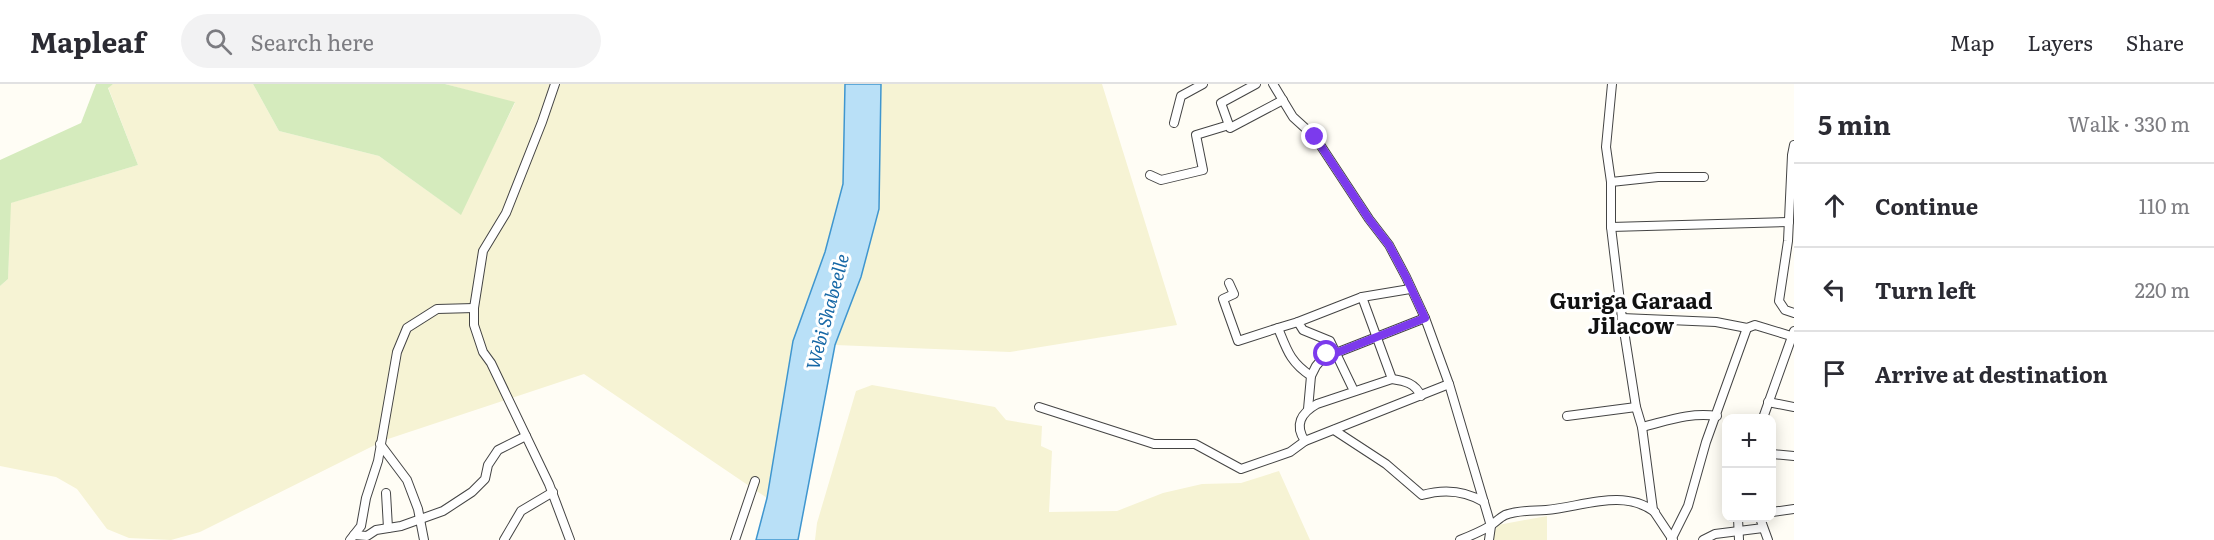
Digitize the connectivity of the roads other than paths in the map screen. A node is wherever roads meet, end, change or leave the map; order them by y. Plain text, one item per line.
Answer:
1 (555, 84) edge
2 (1203, 84) edge
3 (1256, 84) edge
4 (1273, 84) edge
5 (1612, 84) edge
6 (1283, 100) junction
7 (1174, 123) dead end
8 (1229, 125) junction
9 (1794, 145) edge
10 (1150, 175) dead end
11 (1704, 177) dead end
12 (1611, 182) junction
13 (1789, 222) junction
14 (1611, 227) junction
15 (1785, 260) junction
16 (1794, 263) edge
17 (1229, 283) dead end
18 (1410, 289) junction
19 (1362, 297) junction
20 (474, 308) junction
21 (1794, 313) edge
22 (1425, 318) junction
23 (1622, 318) junction
24 (1298, 322) junction
25 (1278, 328) junction
26 (1747, 328) junction
27 (1793, 333) edge
28 (1376, 337) junction
29 (1336, 353) junction
30 (1784, 359) junction
31 (1794, 362) edge
32 (1311, 376) junction
33 (1392, 379) junction
34 (1449, 384) junction
35 (1354, 392) junction
36 (1421, 396) junction
37 (1768, 402) junction
38 (1039, 407) dead end
39 (1636, 407) junction
40 (1794, 407) edge
41 (1308, 409) junction
42 (1764, 414) edge
43 (1567, 416) dead end
44 (1717, 416) junction
45 (1642, 427) junction
46 (1334, 430) junction
47 (526, 435) junction
48 (1305, 441) junction
49 (380, 444) junction
50 (1776, 454) edge
51 (1794, 456) edge
52 (756, 481) dead end
53 (553, 492) junction
54 (386, 493) dead end
55 (1484, 502) junction
56 (1794, 509) edge
57 (1776, 511) edge
58 (1655, 512) junction
59 (419, 520) junction
60 (1761, 522) edge
61 (1491, 526) junction
62 (388, 528) junction
63 (1762, 528) junction
64 (1739, 536) edge
65 (352, 537) edge
66 (368, 538) edge
67 (1672, 539) edge
68 (424, 540) edge
69 (504, 540) edge
70 (570, 540) edge
71 (735, 540) edge
72 (1460, 540) edge
73 (1489, 540) edge
74 (1703, 540) edge
75 (1768, 540) edge

1 - 20 street
2 - 7 street
3 - 8 street
4 - 6 street
5 - 12 street
6 - 8 street
6 - 18 street
8 - 10 street
9 - 13 street
11 - 12 street
12 - 14 street
13 - 14 street
13 - 15 street
14 - 23 street
15 - 16 street
15 - 21 street
17 - 25 street
18 - 19 street
18 - 22 street
19 - 24 street
19 - 28 street
20 - 47 street
20 - 49 street
22 - 28 street
22 - 34 street
23 - 26 street
23 - 39 street
24 - 25 street
24 - 29 street
25 - 32 street
26 - 27 street
26 - 44 street
27 - 30 street
28 - 29 street
28 - 33 street
29 - 32 street
29 - 35 street
30 - 31 street
30 - 37 street
32 - 41 street
33 - 35 street
33 - 36 street
34 - 36 street
34 - 55 street
35 - 41 street
36 - 46 street
37 - 40 street
37 - 42 street
38 - 48 street
39 - 43 street
39 - 45 street
41 - 48 street
44 - 45 street
44 - 67 street
45 - 58 street
46 - 48 street
46 - 55 street
47 - 53 street
47 - 59 street
49 - 59 street
49 - 65 street
50 - 51 street
52 - 71 street
53 - 69 street
53 - 70 street
54 - 62 street
55 - 61 street
56 - 57 street
58 - 61 street
58 - 67 street
59 - 62 street
59 - 68 street
60 - 63 street
61 - 72 street
61 - 73 street
62 - 66 street
63 - 64 street
63 - 75 street
64 - 74 street
65 - 66 street

